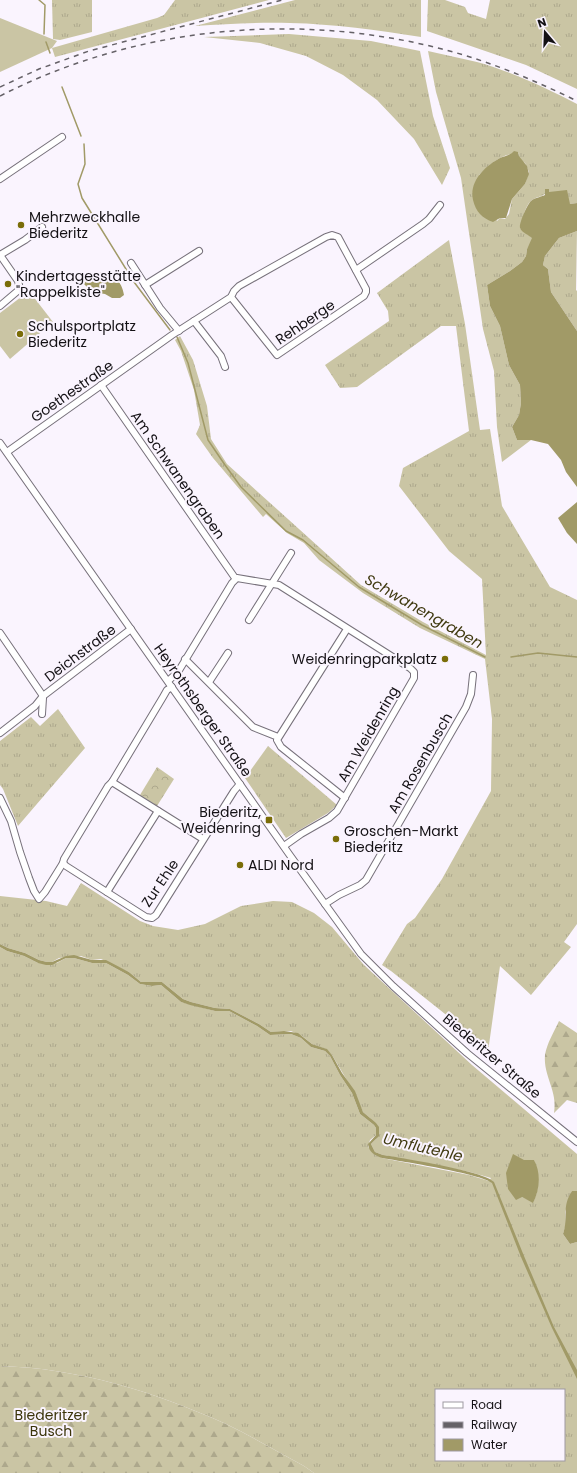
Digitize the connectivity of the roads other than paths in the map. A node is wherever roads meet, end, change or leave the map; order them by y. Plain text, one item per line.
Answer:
1 (62, 137) dead end
2 (0, 179) edge
3 (440, 205) dead end
4 (42, 227) dead end
5 (198, 251) dead end
6 (0, 255) edge
7 (131, 263) dead end
8 (356, 270) junction
9 (145, 285) junction
10 (231, 297) junction
11 (0, 306) edge
12 (194, 320) junction
13 (179, 331) junction
14 (172, 335) joint
15 (225, 367) dead end
16 (101, 385) junction
17 (0, 443) edge
18 (4, 452) edge
19 (291, 553) dead end
20 (235, 578) junction
21 (272, 583) junction
22 (249, 620) dead end
23 (347, 628) junction
24 (131, 630) junction
25 (0, 633) edge
26 (228, 653) dead end
27 (185, 659) junction
28 (473, 675) dead end
29 (168, 681) junction
30 (209, 682) junction
31 (172, 687) junction
32 (43, 696) junction
33 (42, 714) dead end
34 (0, 732) edge
35 (278, 737) junction
36 (112, 782) junction
37 (240, 784) junction
38 (0, 798) edge
39 (345, 798) junction
40 (158, 810) junction
41 (203, 839) junction
42 (284, 846) junction
43 (63, 864) junction
44 (107, 892) junction
45 (325, 904) junction
46 (393, 986) joint
47 (577, 1142) edge

1 - 2 street
3 - 8 street
4 - 6 street
5 - 9 street
6 - 11 street
7 - 9 street
8 - 10 street, Rehberge
8 - 10 street, Rehberge
9 - 13 street
10 - 12 street, Rehberge
12 - 13 street, Rehberge
12 - 15 street
13 - 14 street, Rehberge
14 - 16 street, Goethestraße
16 - 18 street, Goethestraße
16 - 20 street, Am Schwanengraben
17 - 18 street, Heyrothsberger Straße
18 - 24 street, Heyrothsberger Straße
19 - 21 street
20 - 21 street
20 - 27 street
21 - 22 street
21 - 23 street
23 - 35 street
23 - 39 street, Am Weidenring
24 - 29 street, Heyrothsberger Straße
24 - 32 street, Deichstraße
25 - 32 street
26 - 30 street
27 - 29 street
27 - 30 street
28 - 45 street, Am Rosenbusch
29 - 31 street, Heyrothsberger Straße
30 - 35 street
31 - 36 street
31 - 37 street, Heyrothsberger Straße
32 - 33 street, Deichstraße
32 - 34 street, Deichstraße
35 - 39 street, Am Weidenring
36 - 40 street
36 - 43 street
37 - 41 street, Zur Ehle
37 - 42 street, Heyrothsberger Straße
38 - 43 street
39 - 42 street, Am Weidenring
40 - 41 street
40 - 44 street
41 - 44 street, Zur Ehle
42 - 45 street, Heyrothsberger Straße
43 - 44 street, Zur Ehle
45 - 46 street, Heyrothsberger Straße
46 - 47 street, Biederitzer Straße

